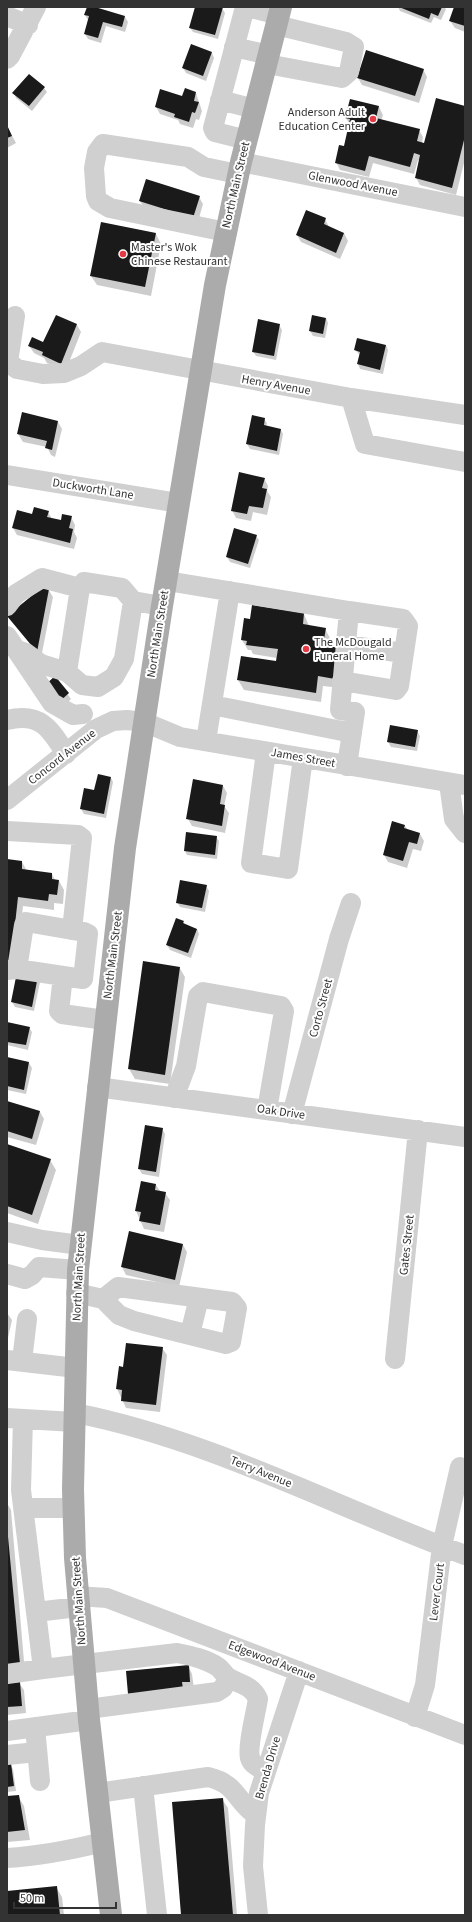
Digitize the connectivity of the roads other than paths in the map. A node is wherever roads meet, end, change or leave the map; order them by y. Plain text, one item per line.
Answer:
1 (36, 7) edge
2 (246, 7) edge
3 (7, 16) edge
4 (278, 16) edge
5 (28, 25) junction
6 (234, 46) junction
7 (7, 59) edge
8 (268, 60) junction
9 (220, 100) junction
10 (255, 109) junction
11 (246, 140) junction
12 (239, 168) junction
13 (465, 207) edge
14 (226, 232) junction
15 (15, 316) dead end
16 (201, 372) junction
17 (351, 398) junction
18 (465, 415) edge
19 (465, 462) edge
20 (7, 476) edge
21 (179, 503) junction
22 (166, 581) junction
23 (80, 588) junction
24 (230, 591) junction
25 (133, 601) junction
26 (7, 606) edge
27 (162, 606) junction
28 (349, 611) junction
29 (12, 643) edge
30 (346, 646) junction
31 (403, 653) junction
32 (124, 659) junction
33 (153, 665) junction
34 (74, 679) junction
35 (342, 681) junction
36 (212, 705) junction
37 (83, 714) junction
38 (7, 720) edge
39 (144, 722) junction
40 (98, 728) junction
41 (352, 733) junction
42 (206, 741) junction
43 (266, 752) junction
44 (66, 754) junction
45 (303, 758) junction
46 (347, 766) junction
47 (457, 784) edge
48 (7, 800) edge
49 (7, 831) edge
50 (465, 833) edge
51 (351, 903) dead end
52 (80, 932) junction
53 (115, 937) junction
54 (86, 957) junction
55 (112, 961) junction
56 (12, 970) edge
57 (63, 976) junction
58 (83, 979) junction
59 (109, 983) junction
60 (105, 1020) junction
61 (97, 1087) junction
62 (174, 1098) junction
63 (267, 1110) junction
64 (292, 1114) junction
65 (418, 1130) junction
66 (465, 1136) edge
67 (7, 1232) edge
68 (42, 1240) junction
69 (80, 1245) junction
70 (39, 1267) junction
71 (78, 1270) junction
72 (7, 1274) edge
73 (76, 1293) junction
74 (199, 1298) junction
75 (103, 1299) junction
76 (27, 1319) dead end
77 (190, 1334) junction
78 (395, 1359) dead end
79 (14, 1361) edge
80 (76, 1368) junction
81 (75, 1418) junction
82 (15, 1419) edge
83 (460, 1467) dead end
84 (24, 1508) junction
85 (73, 1508) junction
86 (442, 1546) junction
87 (465, 1555) edge
88 (78, 1601) junction
89 (36, 1612) junction
90 (253, 1653) junction
91 (84, 1665) junction
92 (43, 1669) junction
93 (299, 1670) junction
94 (7, 1674) edge
95 (235, 1680) junction
96 (89, 1714) junction
97 (415, 1716) junction
98 (35, 1727) junction
99 (7, 1731) edge
100 (465, 1735) edge
101 (37, 1752) junction
102 (7, 1754) edge
103 (266, 1771) junction
104 (40, 1781) dead end
105 (143, 1786) junction
106 (97, 1793) junction
107 (256, 1815) junction
108 (103, 1842) junction
109 (7, 1858) edge
110 (111, 1915) edge
111 (157, 1915) edge
112 (258, 1915) edge

1 - 5 street
2 - 4 street
2 - 6 street
3 - 5 street
4 - 8 main road, North Main Street
4 - 8 street
5 - 7 street
6 - 8 street
6 - 9 street
8 - 10 main road, North Main Street
9 - 10 street
9 - 11 street
10 - 11 main road, North Main Street
11 - 12 main road, North Main Street
12 - 13 street, Glenwood Avenue
12 - 14 main road, North Main Street
12 - 14 street, Glenwood Avenue
14 - 16 main road, North Main Street
15 - 16 street, Henry Avenue
16 - 17 street, Henry Avenue
16 - 21 main road, North Main Street
17 - 18 street, Henry Avenue
17 - 19 street
20 - 21 street, Duckworth Lane
21 - 22 main road, North Main Street
22 - 24 street
22 - 27 main road, North Main Street
23 - 25 street
23 - 26 street
23 - 34 street
24 - 28 street
24 - 36 street
25 - 27 street
25 - 32 street
27 - 33 main road, North Main Street
28 - 30 street
28 - 31 street
29 - 34 street
29 - 37 street
30 - 31 street
30 - 35 street
31 - 35 street
32 - 33 street
32 - 34 street
33 - 39 main road, North Main Street
34 - 37 street
35 - 41 street
36 - 41 street
36 - 42 street
37 - 40 street
38 - 44 street
39 - 40 street, Concord Avenue
39 - 42 street, James Street
39 - 53 main road, North Main Street
40 - 44 street, Concord Avenue
41 - 46 street
42 - 43 street, James Street
43 - 45 street, James Street
43 - 45 street
44 - 48 street, Concord Avenue
45 - 46 street, James Street
46 - 47 street, James Street
47 - 50 street
49 - 52 street
51 - 64 street, Corto Street
52 - 53 street
52 - 54 street
52 - 56 street
53 - 55 main road, North Main Street
54 - 55 street
54 - 58 street
55 - 59 main road, North Main Street
56 - 57 street
57 - 58 street
57 - 60 street
58 - 59 street
59 - 60 main road, North Main Street
60 - 61 main road, North Main Street
61 - 62 street, Oak Drive
61 - 69 main road, North Main Street
62 - 63 street, Oak Drive
62 - 63 street
63 - 64 street, Oak Drive
64 - 65 street, Oak Drive
65 - 66 street, Oak Drive
65 - 78 street, Gates Street
67 - 68 street
68 - 69 street
68 - 70 street
69 - 71 main road, North Main Street
70 - 71 street
70 - 72 street
71 - 73 main road, North Main Street
73 - 75 street
73 - 80 main road, North Main Street
74 - 75 street
74 - 77 street
74 - 77 street
75 - 77 street
76 - 79 street
79 - 80 street
80 - 81 main road, North Main Street
81 - 82 street, Terry Avenue
81 - 85 main road, North Main Street
81 - 86 street, Terry Avenue
82 - 84 street
83 - 86 street, Lever Court
84 - 85 street
84 - 89 street
85 - 88 main road, North Main Street
86 - 87 street, Terry Avenue
86 - 97 street, Lever Court
88 - 89 street, Edgewood Avenue
88 - 90 street, Edgewood Avenue
88 - 91 main road, North Main Street
89 - 92 street
90 - 93 street, Edgewood Avenue
90 - 95 street
91 - 92 street
91 - 95 street
91 - 96 main road, North Main Street
92 - 94 street
93 - 97 street, Edgewood Avenue
93 - 103 street, Brenda Drive
95 - 96 street
95 - 103 street
96 - 98 street
96 - 106 main road, North Main Street
97 - 100 street, Edgewood Avenue
98 - 99 street
98 - 101 street
101 - 102 street
101 - 104 street
103 - 107 street, Brenda Drive
105 - 106 street
105 - 107 street
105 - 111 street
106 - 108 main road, North Main Street
107 - 112 street, Brenda Drive
108 - 109 street
108 - 110 main road, North Main Street

